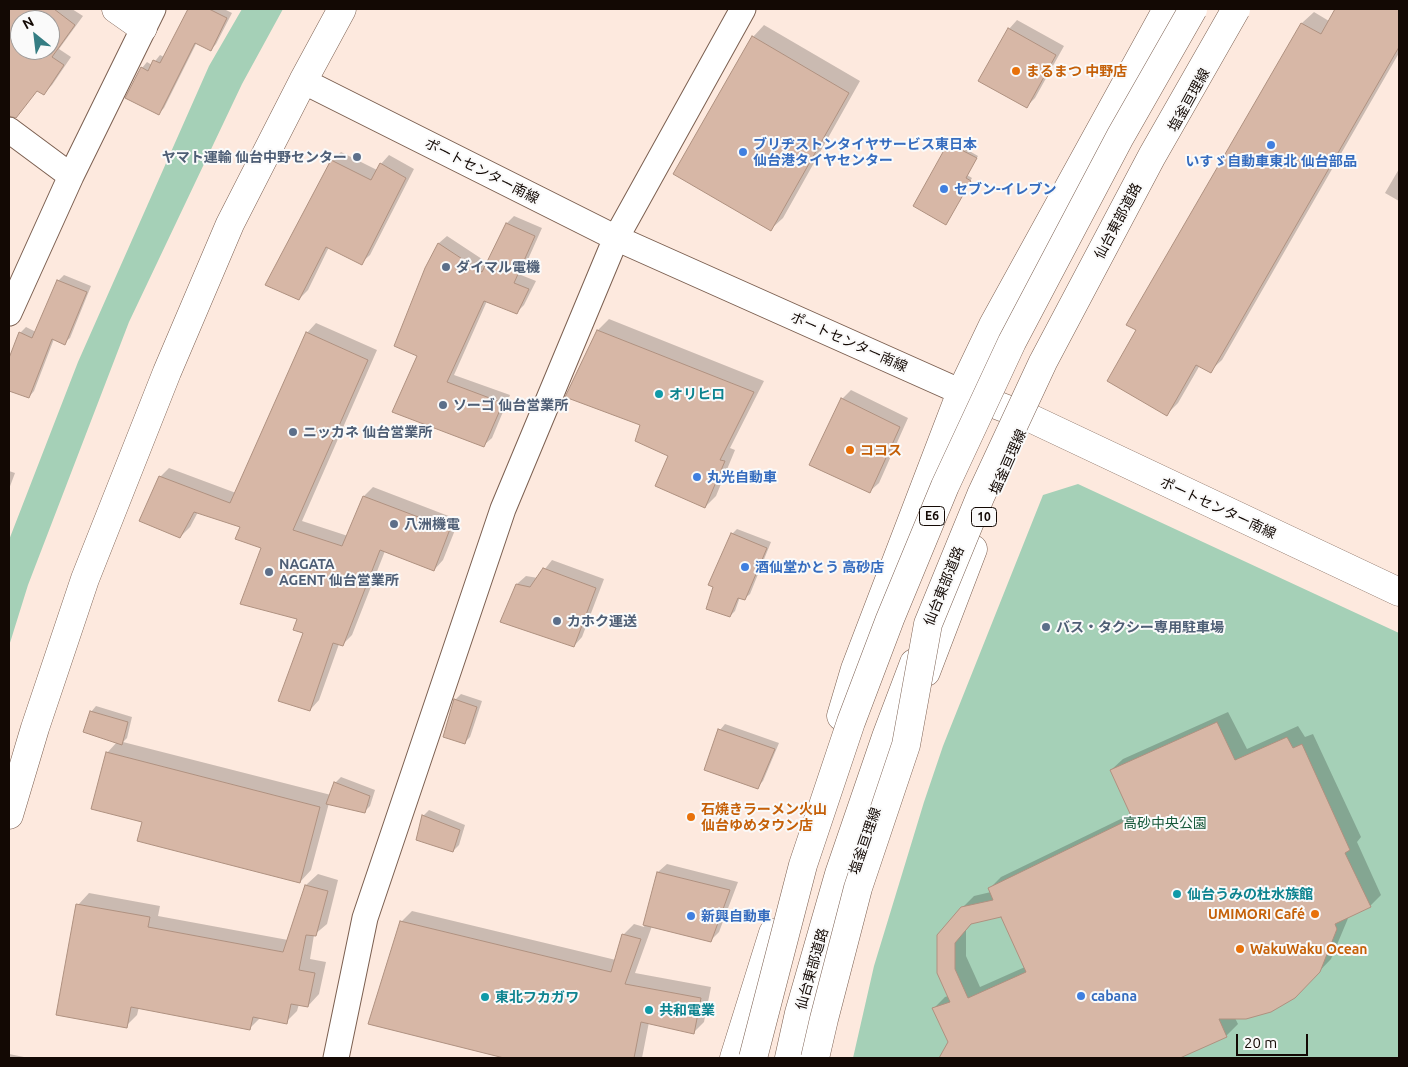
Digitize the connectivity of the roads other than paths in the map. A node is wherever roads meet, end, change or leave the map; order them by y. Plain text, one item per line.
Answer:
1 (116, 9) edge
2 (342, 9) edge
3 (743, 9) edge
4 (1167, 9) edge
5 (1193, 9) edge
6 (1236, 9) edge
7 (1242, 9) edge
8 (148, 18) edge
9 (303, 81) junction
10 (9, 130) edge
11 (71, 176) junction
12 (616, 238) junction
13 (9, 313) edge
14 (961, 392) junction
15 (1028, 417) junction
16 (1399, 592) edge
17 (928, 624) junction
18 (9, 815) edge
19 (336, 1058) edge
20 (734, 1058) edge
21 (753, 1058) edge
22 (789, 1058) edge
23 (807, 1058) edge
24 (815, 1058) edge

1 - 8 main road
2 - 9 main road
3 - 12 street
4 - 14 main road
5 - 21 main road, E6, bridge
6 - 17 main road, 仙台東部道路, bridge
7 - 15 main road, 塩釜亘理線 / 10
8 - 11 street
9 - 12 street, ポートセンター南線
9 - 18 main road
10 - 11 street
11 - 13 street
12 - 14 street, ポートセンター南線
12 - 19 street
14 - 15 main road, ポートセンター南線
14 - 20 main road
15 - 16 main road, ポートセンター南線
15 - 23 main road, 塩釜亘理線 / 10
17 - 22 main road, 仙台東部道路, bridge
17 - 24 main road, bridge

